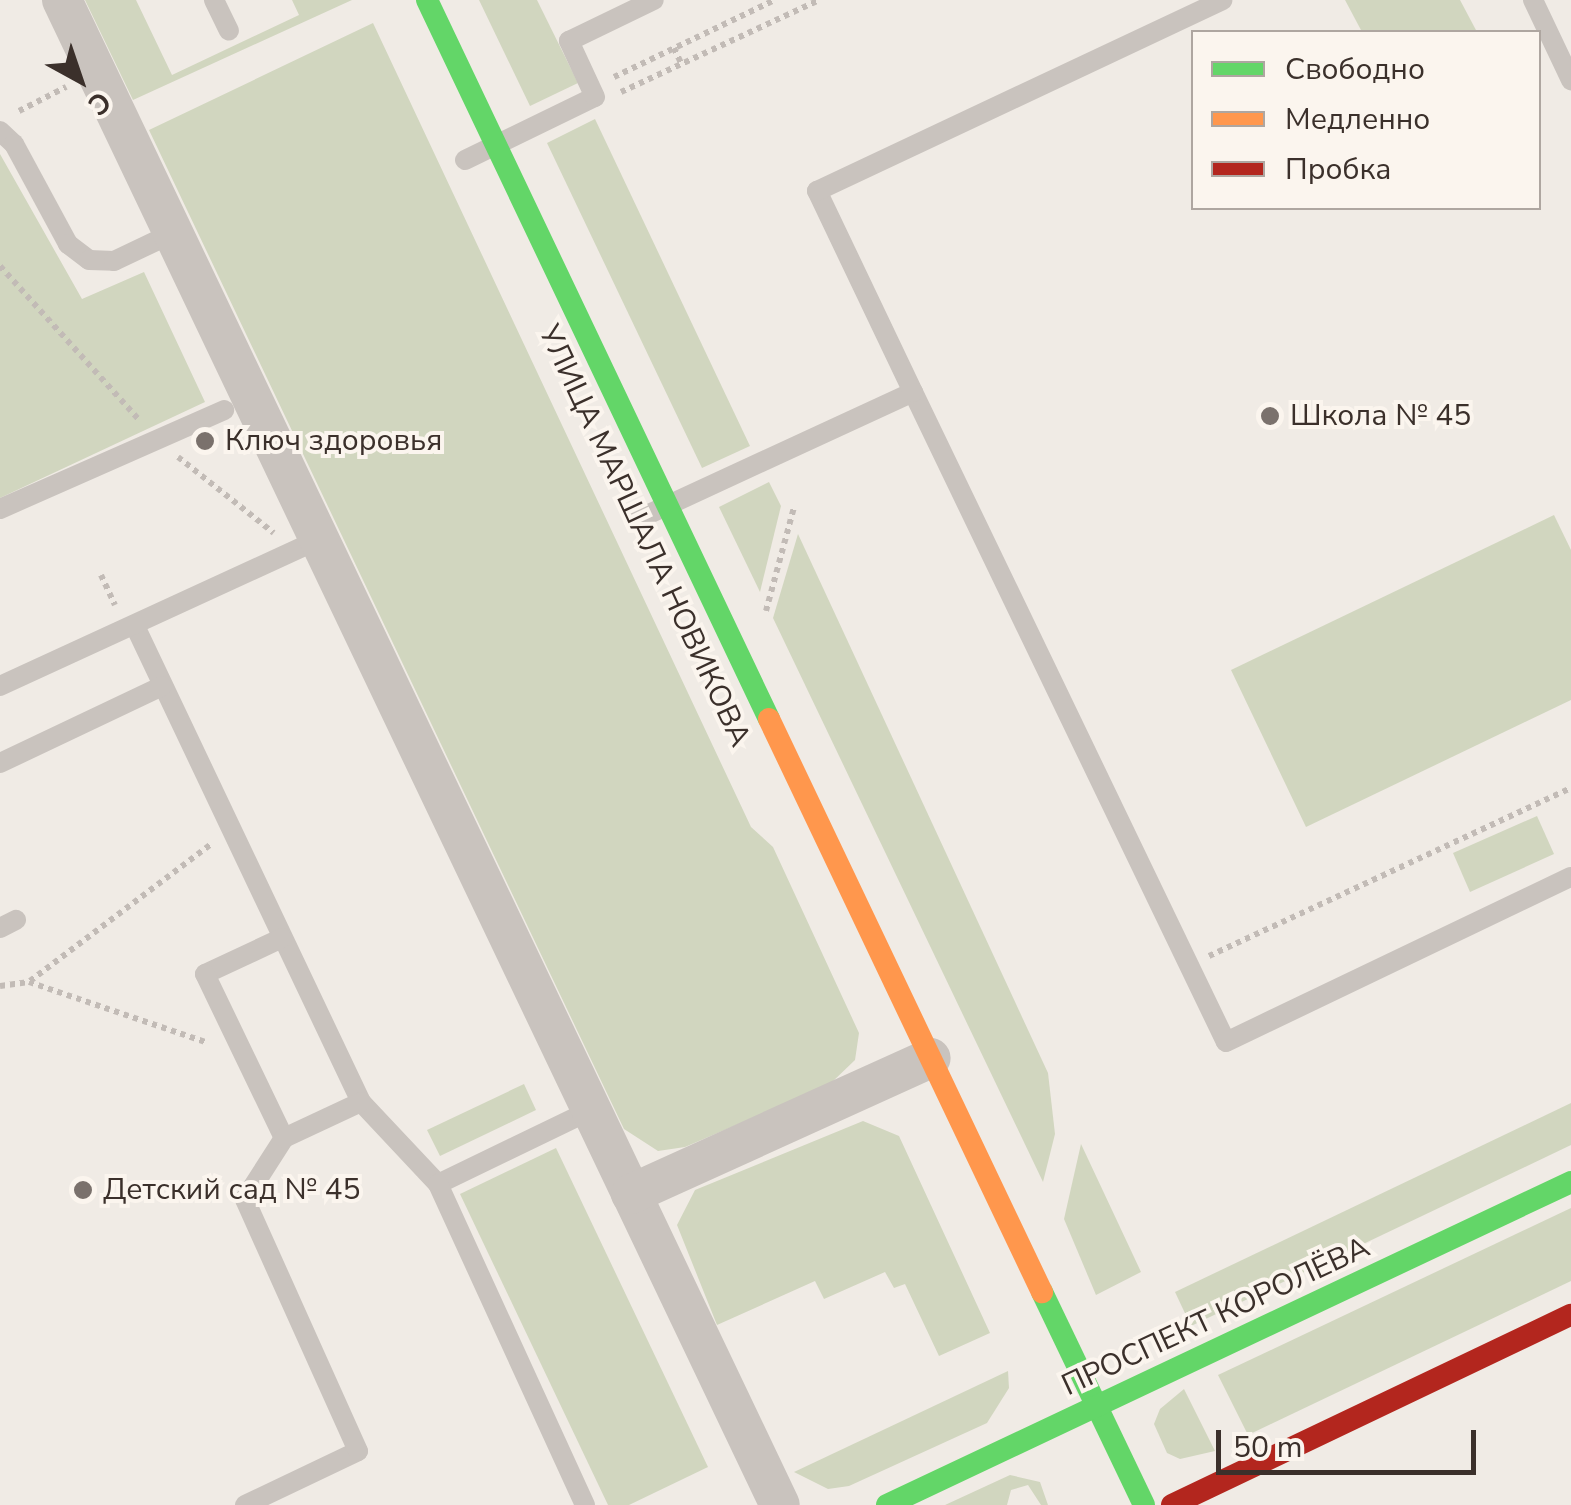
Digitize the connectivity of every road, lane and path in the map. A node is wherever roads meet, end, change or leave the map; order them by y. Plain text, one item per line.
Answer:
1 (62, 0) edge
2 (214, 0) edge
3 (427, 0) edge
4 (654, 0) edge
5 (775, 0) edge
6 (819, 0) edge
7 (1222, 0) edge
8 (1533, 0) edge
9 (751, 11) junction
10 (759, 28) junction
11 (229, 31) dead end
12 (674, 48) junction
13 (682, 66) junction
14 (1571, 80) edge
15 (68, 86) dead end
16 (0, 121) edge
17 (0, 131) edge
18 (496, 145) junction
19 (465, 160) dead end
20 (173, 233) junction
21 (0, 266) edge
22 (913, 392) junction
23 (224, 410) dead end
24 (157, 440) junction
25 (668, 506) junction
26 (794, 507) dead end
27 (0, 510) edge
28 (636, 520) dead end
29 (303, 542) junction
30 (135, 626) junction
31 (762, 627) dead end
32 (0, 686) edge
33 (162, 686) junction
34 (0, 762) edge
35 (1571, 788) edge
36 (230, 830) junction
37 (1571, 877) edge
38 (282, 938) junction
39 (1190, 966) junction
40 (29, 982) junction
41 (0, 986) edge
42 (244, 1055) junction
43 (907, 1069) junction
44 (361, 1102) junction
45 (591, 1110) junction
46 (284, 1138) junction
47 (1571, 1182) edge
48 (438, 1184) junction
49 (631, 1194) junction
50 (1571, 1316) edge
51 (1050, 1392) dead end
52 (1097, 1407) junction
53 (1068, 1430) junction
54 (245, 1505) edge
55 (585, 1505) edge
56 (780, 1505) edge
57 (886, 1505) edge
58 (1144, 1505) edge
59 (1172, 1505) edge

1 - 20 street
2 - 11 lane
3 - 18 street, УЛИЦА МАРШАЛА НОВИКОВА
4 - 18 lane
5 - 9 path
6 - 10 path
7 - 22 lane
8 - 14 lane
9 - 10 path
9 - 12 path
10 - 13 path
12 - 13 path
12 - 13 path
15 - 16 path
17 - 20 lane
18 - 19 lane
18 - 25 street, УЛИЦА МАРШАЛА НОВИКОВА
20 - 29 street
21 - 24 path
22 - 25 lane
22 - 39 lane
23 - 24 lane
24 - 27 lane
24 - 29 path
25 - 28 lane
25 - 43 street, УЛИЦА МАРШАЛА НОВИКОВА
26 - 31 path
29 - 30 lane
29 - 45 street
30 - 32 lane
30 - 33 lane
33 - 34 lane
33 - 36 lane
35 - 39 path
36 - 38 lane
36 - 40 path
37 - 39 lane
38 - 42 lane
38 - 44 lane
40 - 41 path
40 - 42 path
42 - 46 lane
43 - 49 street
43 - 52 street, УЛИЦА МАРШАЛА НОВИКОВА
44 - 46 lane
44 - 48 lane
45 - 48 lane
45 - 49 street
46 - 54 lane
47 - 52 street, ПРОСПЕКТ КОРОЛЁВА
48 - 55 lane
49 - 56 street
50 - 59 street
51 - 53 street
52 - 53 street, ПРОСПЕКТ КОРОЛЁВА
52 - 58 street, УЛИЦА МАРШАЛА НОВИКОВА
53 - 57 street, ПРОСПЕКТ КОРОЛЁВА

